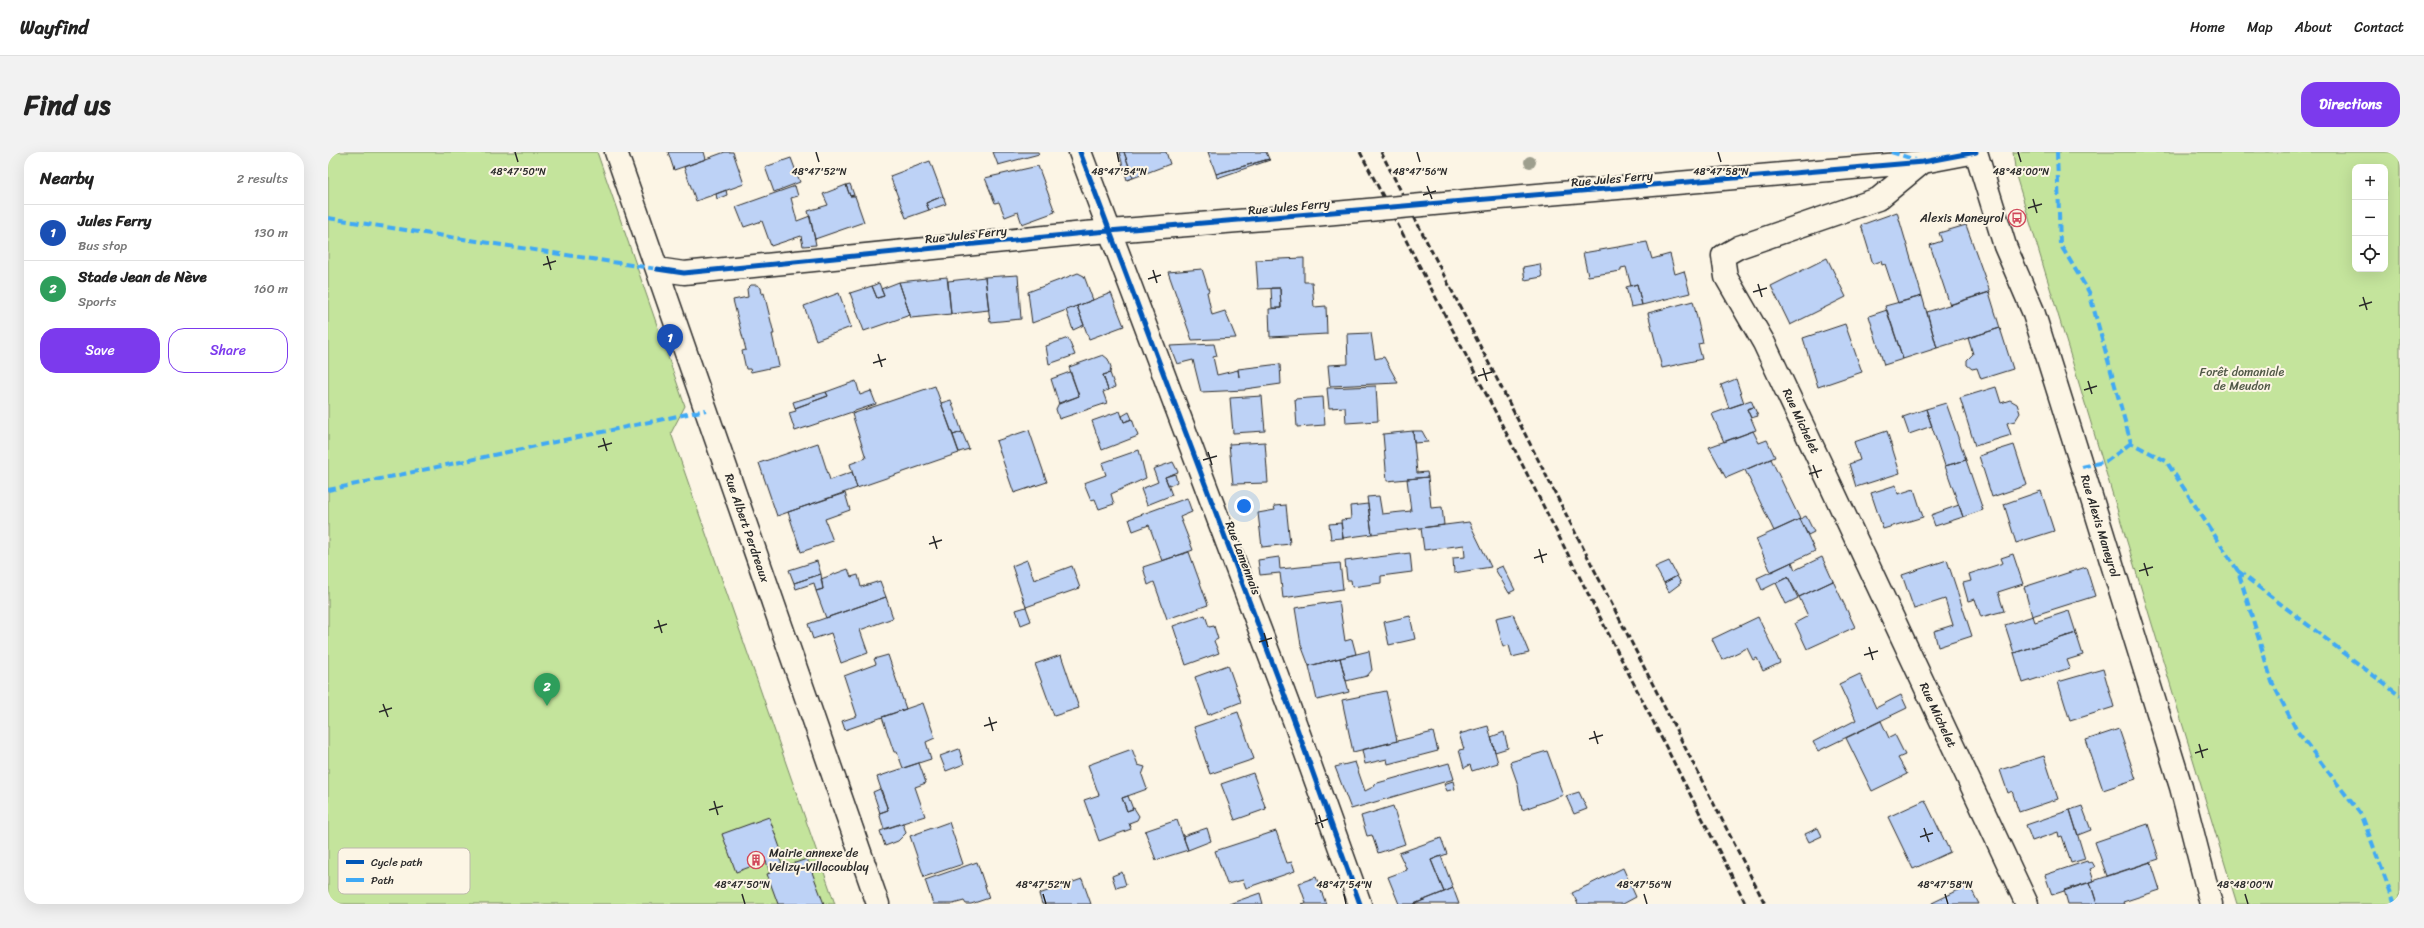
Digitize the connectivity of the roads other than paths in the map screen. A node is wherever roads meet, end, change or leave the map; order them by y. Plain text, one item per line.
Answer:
1 (616, 152) edge
2 (1080, 152) edge
3 (1891, 152) edge
4 (1976, 152) edge
5 (1923, 162) junction
6 (1110, 231) junction
7 (657, 269) junction
8 (878, 904) edge
9 (1360, 904) edge
10 (2027, 904) edge
11 (2211, 904) edge

1 - 7 street, Rue Albert Perdreaux
2 - 6 street, Rue Lamennais
3 - 5 street
4 - 5 street, Rue Michelet
4 - 11 street, Rue Alexis Maneyrol
5 - 6 street, Rue Jules Ferry, bridge
5 - 10 street, Rue Michelet
6 - 7 street, Rue Jules Ferry
6 - 9 street, Rue Lamennais
7 - 8 street, Rue Albert Perdreaux

